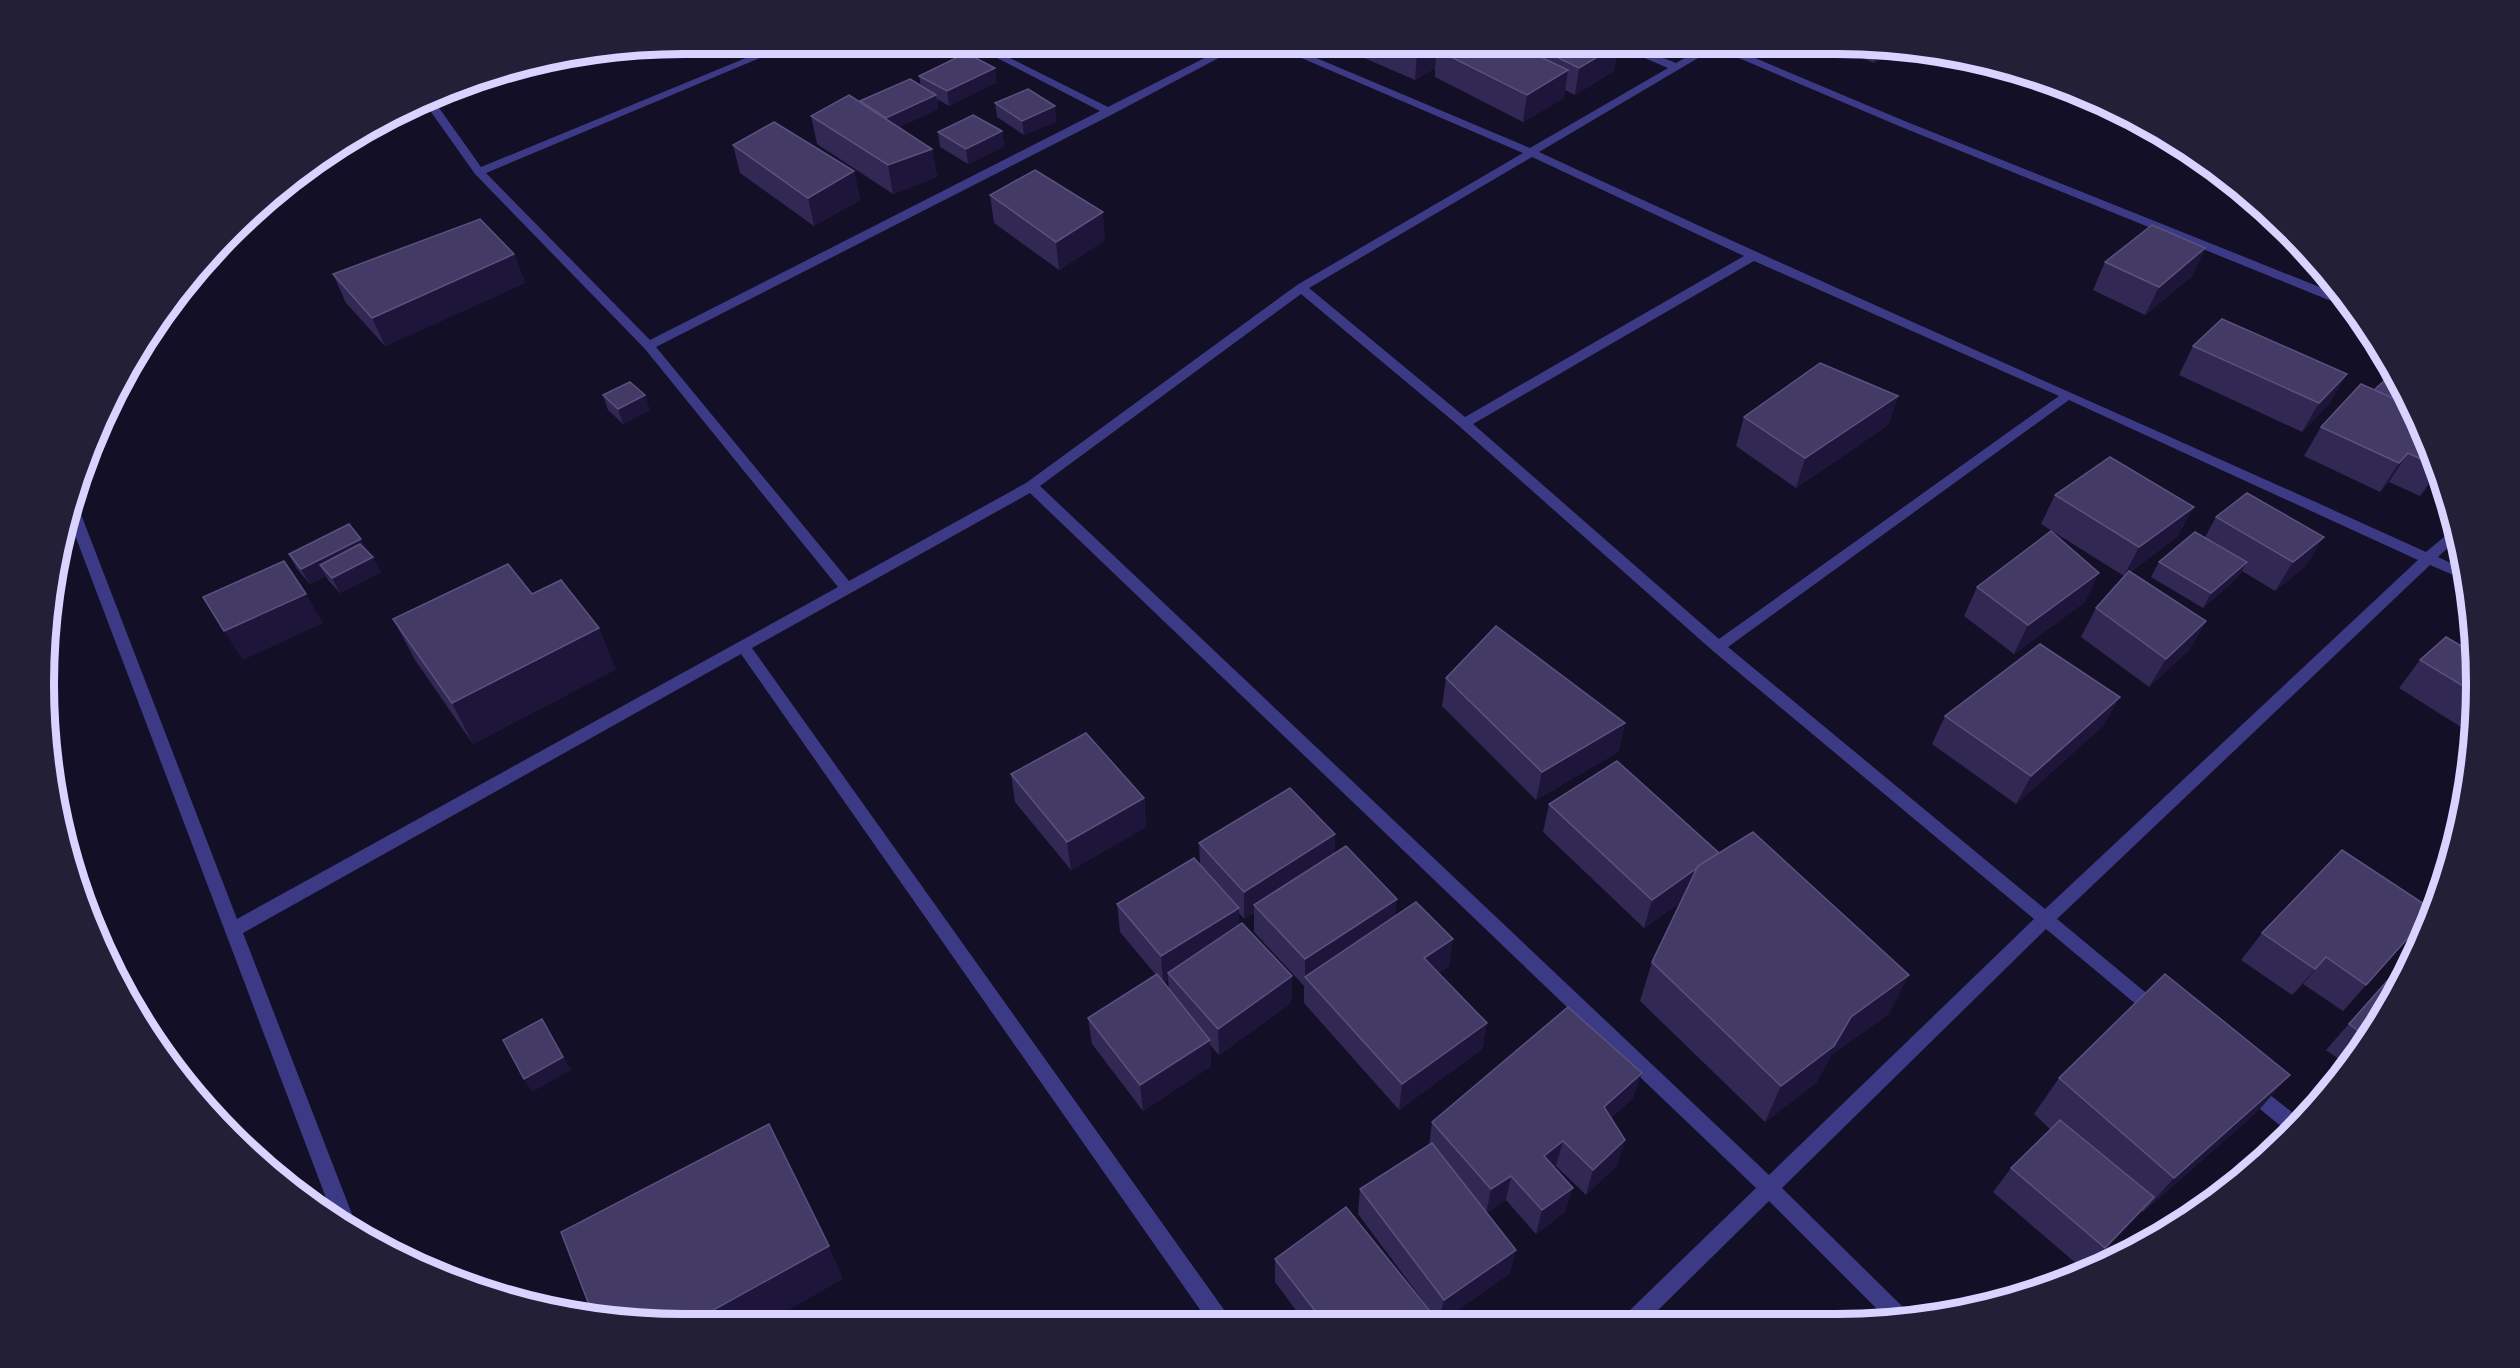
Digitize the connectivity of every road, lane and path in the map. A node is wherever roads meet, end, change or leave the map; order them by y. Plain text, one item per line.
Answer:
1 (764, 54) edge
2 (995, 54) edge
3 (1221, 54) edge
4 (1298, 54) edge
5 (1645, 54) edge
6 (1699, 54) edge
7 (1737, 54) edge
8 (1676, 67) junction
9 (433, 107) edge
10 (1109, 112) junction
11 (1532, 153) junction
12 (480, 172) junction
13 (1753, 256) junction
14 (1302, 288) junction
15 (2334, 298) edge
16 (649, 346) junction
17 (2068, 395) junction
18 (1464, 423) junction
19 (1031, 486) junction
20 (76, 519) edge
21 (2449, 539) edge
22 (2428, 558) junction
23 (2456, 571) edge
24 (847, 588) junction
25 (743, 646) junction
26 (1718, 647) junction
27 (2045, 919) junction
28 (233, 930) junction
29 (2170, 1023) edge
30 (2241, 1082) edge
31 (2289, 1121) edge
32 (1770, 1189) junction
33 (342, 1213) edge
34 (1892, 1311) edge
35 (1215, 1314) edge
36 (1640, 1314) edge

1 - 12 street
2 - 10 street
3 - 10 street
4 - 11 street
5 - 8 street
6 - 8 street
7 - 15 street
8 - 11 street
9 - 12 street
10 - 16 street
11 - 13 street
11 - 14 street
12 - 16 street
13 - 17 street
13 - 18 street
14 - 18 street
14 - 19 street
16 - 24 street
17 - 22 street
17 - 26 street
18 - 26 street
19 - 24 street
19 - 32 street
20 - 28 street
21 - 22 street
22 - 23 street
22 - 27 street
24 - 25 street
25 - 28 street
25 - 35 street
26 - 27 street
27 - 29 street
27 - 32 street
28 - 33 street
30 - 31 street
32 - 34 street
32 - 36 street

